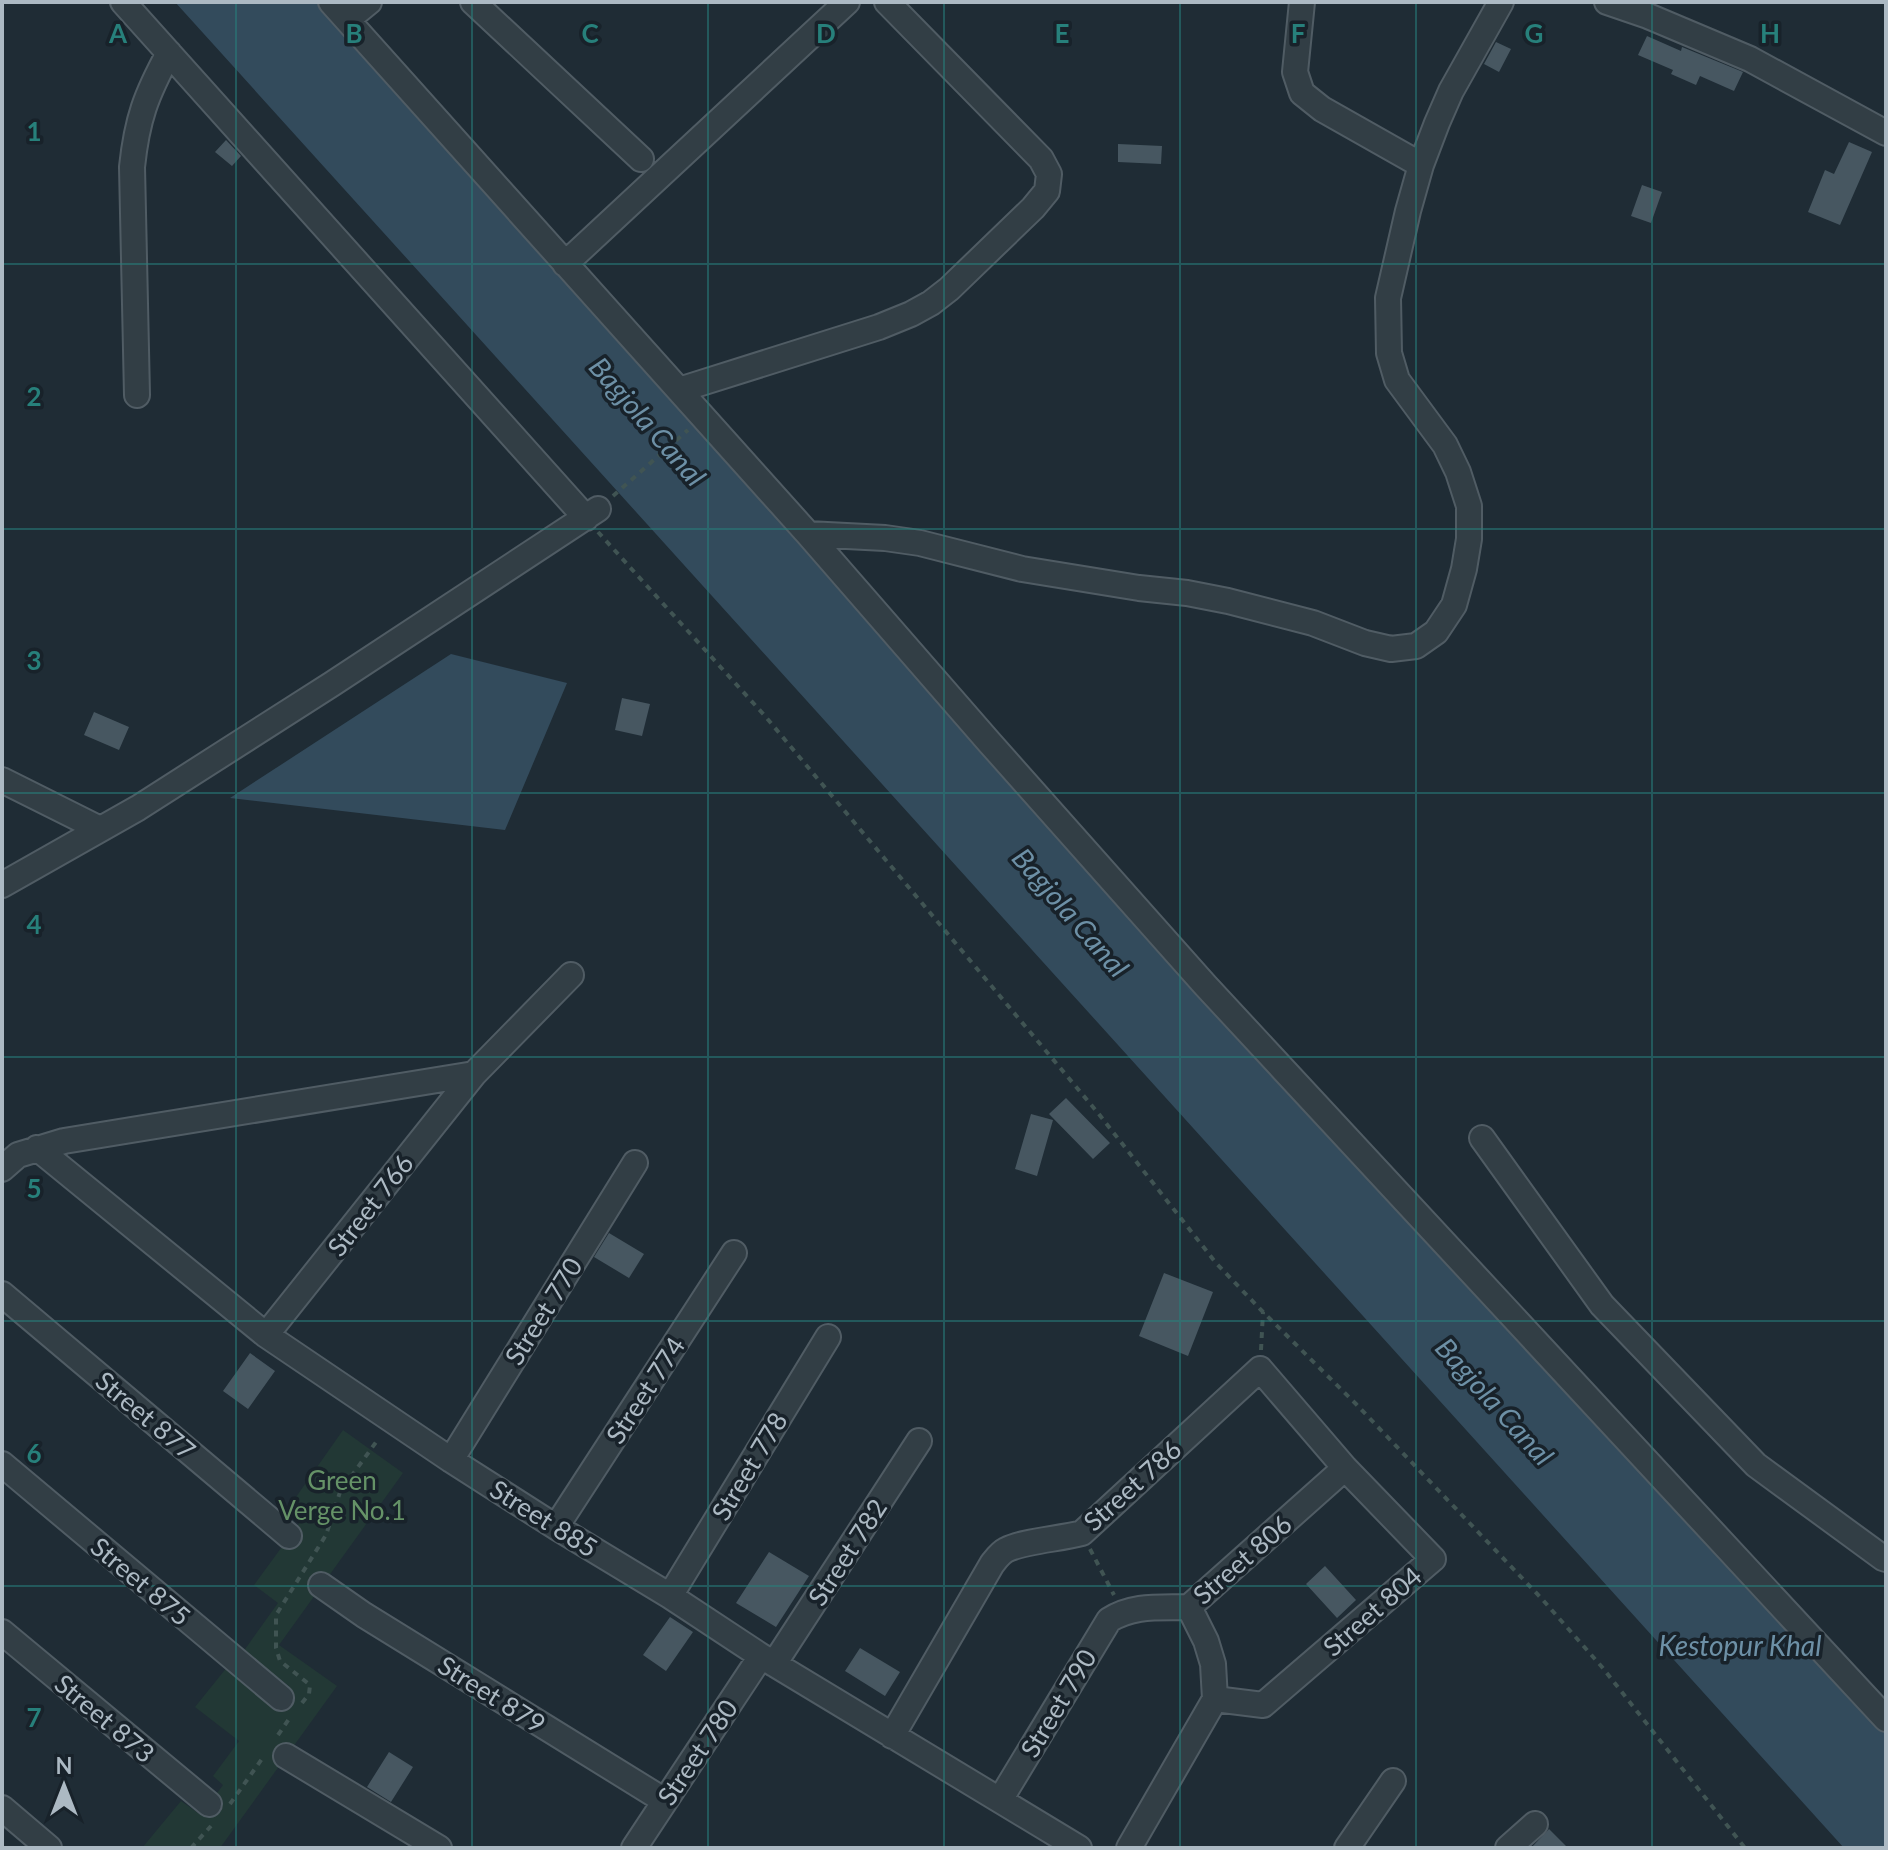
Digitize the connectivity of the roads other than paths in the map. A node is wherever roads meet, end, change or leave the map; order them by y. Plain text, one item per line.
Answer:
1 (123, 2) edge
2 (369, 2) edge
3 (473, 2) edge
4 (847, 2) edge
5 (887, 2) edge
6 (1302, 2) edge
7 (1501, 2) edge
8 (1613, 3) edge
9 (339, 11) edge
10 (169, 53) junction
11 (1886, 133) edge
12 (641, 159) dead end
13 (1421, 165) junction
14 (565, 264) junction
15 (679, 390) junction
16 (137, 395) dead end
17 (808, 534) junction
18 (2, 780) edge
19 (100, 829) junction
20 (2, 885) edge
21 (571, 975) dead end
22 (474, 1074) junction
23 (1482, 1138) dead end
24 (37, 1148) junction
25 (635, 1163) dead end
26 (2, 1169) edge
27 (734, 1253) dead end
28 (2, 1294) edge
29 (266, 1335) junction
30 (828, 1337) dead end
31 (1260, 1369) joint
32 (919, 1441) dead end
33 (451, 1460) junction
34 (2, 1464) edge
35 (1345, 1468) junction
36 (556, 1527) junction
37 (289, 1536) dead end
38 (1886, 1559) edge
39 (321, 1585) dead end
40 (670, 1596) junction
41 (1189, 1607) junction
42 (1123, 1611) joint
43 (2, 1632) edge
44 (768, 1660) junction
45 (281, 1698) dead end
46 (1215, 1699) junction
47 (1886, 1719) edge
48 (892, 1736) junction
49 (274, 1752) road end
50 (1393, 1781) dead end
51 (1000, 1800) junction
52 (665, 1801) junction
53 (2, 1808) edge
54 (215, 1813) road end
55 (1535, 1824) dead end
56 (49, 1848) edge
57 (439, 1848) edge
58 (634, 1848) edge
59 (1079, 1848) edge
60 (1129, 1848) edge
61 (1347, 1848) edge
62 (1508, 1848) edge

1 - 10 street
2 - 9 street
3 - 12 street
4 - 14 street
5 - 15 street
6 - 13 street
7 - 13 street
8 - 11 street
9 - 14 street
10 - 16 street
10 - 19 street
13 - 17 street
14 - 15 street
15 - 17 street
17 - 47 street
18 - 19 street
19 - 20 street
21 - 22 street, Street 766
22 - 24 street
22 - 29 street, Street 766
23 - 38 street
24 - 26 street
24 - 29 street, Street 885
25 - 33 street, Street 770
27 - 36 street, Street 774
28 - 37 street, Street 877
29 - 33 street, Street 885
30 - 40 street, Street 778
31 - 35 street, Street 804
31 - 48 street, Street 786
32 - 44 street, Street 782
33 - 36 street, Street 885
34 - 45 street, Street 875
35 - 41 street, Street 806
35 - 46 street, Street 804
36 - 40 street, Street 885
39 - 52 street, Street 879
40 - 44 street, Street 885
41 - 42 street, Street 806
41 - 46 street
42 - 51 street, Street 790
43 - 54 street, Street 873
44 - 48 street, Street 885
44 - 52 street, Street 780
46 - 60 street
48 - 51 street, Street 885
49 - 57 street
50 - 61 street
51 - 59 street, Street 885
52 - 58 street, Street 780
53 - 56 street
55 - 62 street

